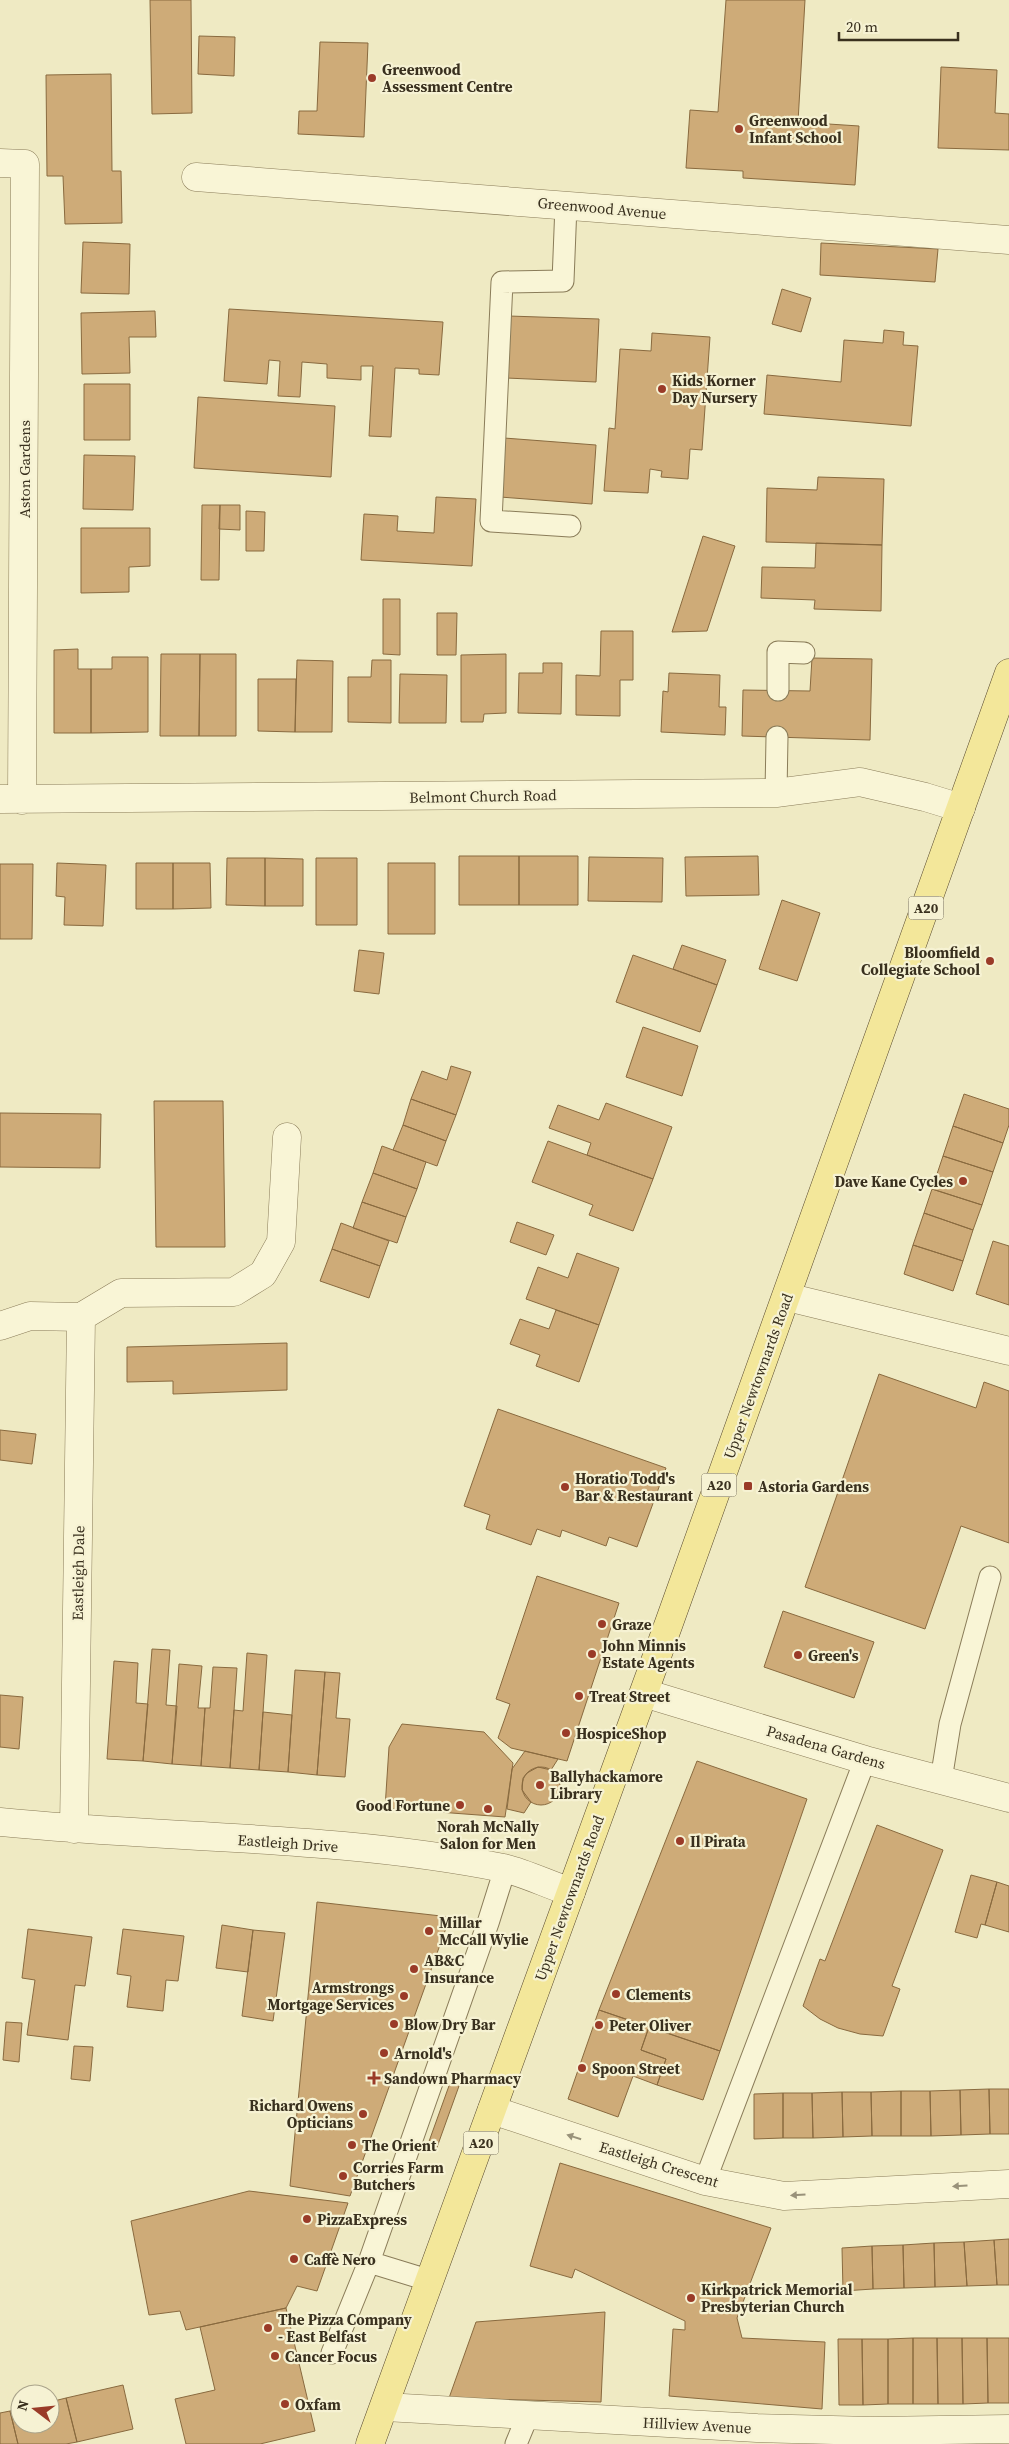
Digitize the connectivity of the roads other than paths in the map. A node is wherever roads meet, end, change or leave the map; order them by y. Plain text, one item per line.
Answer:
1 (0, 163) edge
2 (196, 177) dead end
3 (566, 205) junction
4 (1009, 240) edge
5 (12, 419) edge
6 (570, 526) dead end
7 (804, 653) dead end
8 (1009, 673) edge
9 (778, 690) dead end
10 (776, 737) dead end
11 (776, 793) junction
12 (11, 799) edge
13 (961, 808) junction
14 (287, 1137) dead end
15 (787, 1297) junction
16 (82, 1317) junction
17 (0, 1326) edge
18 (1009, 1351) edge
19 (990, 1577) dead end
20 (644, 1693) junction
21 (865, 1760) junction
22 (941, 1780) junction
23 (1009, 1798) edge
24 (0, 1822) edge
25 (74, 1829) junction
26 (505, 1869) junction
27 (571, 1892) junction
28 (492, 2110) junction
29 (705, 2181) junction
30 (1009, 2184) edge
31 (369, 2262) junction
32 (431, 2281) junction
33 (332, 2353) dead end
34 (385, 2406) junction
35 (528, 2415) junction
36 (1009, 2429) edge
37 (757, 2436) edge
38 (370, 2444) edge
39 (516, 2444) edge

1 - 5 street, Aston Gardens
2 - 3 street, Greenwood Avenue
3 - 4 street, Greenwood Avenue
3 - 6 lane
5 - 12 street, Aston Gardens
7 - 9 lane
8 - 13 main road, Upper Newtownards Road / A20
10 - 11 lane
11 - 12 street, Belmont Church Road
11 - 13 street, Belmont Church Road
13 - 15 main road, Upper Newtownards Road / A20
14 - 16 street
15 - 18 street
15 - 20 main road, Upper Newtownards Road / A20
16 - 17 street
16 - 25 street, Eastleigh Dale
19 - 22 lane
20 - 21 street, Pasadena Gardens
20 - 27 main road, Upper Newtownards Road / A20
21 - 22 street, Pasadena Gardens
21 - 29 lane
22 - 23 street, Pasadena Gardens
24 - 25 street, Eastleigh Drive
25 - 26 street, Eastleigh Drive
26 - 27 street, Eastleigh Drive
26 - 31 lane
27 - 28 main road, Upper Newtownards Road / A20
29 -> 28 street, Eastleigh Crescent
28 - 32 main road, Upper Newtownards Road / A20
30 -> 29 street, Eastleigh Crescent
31 - 32 lane
31 - 33 lane
32 - 34 main road, Upper Newtownards Road / A20
34 - 35 street, Hillview Avenue
34 - 38 main road, Upper Newtownards Road / A20
35 - 37 street, Hillview Avenue
35 - 39 lane
36 - 37 street, Hillview Avenue

